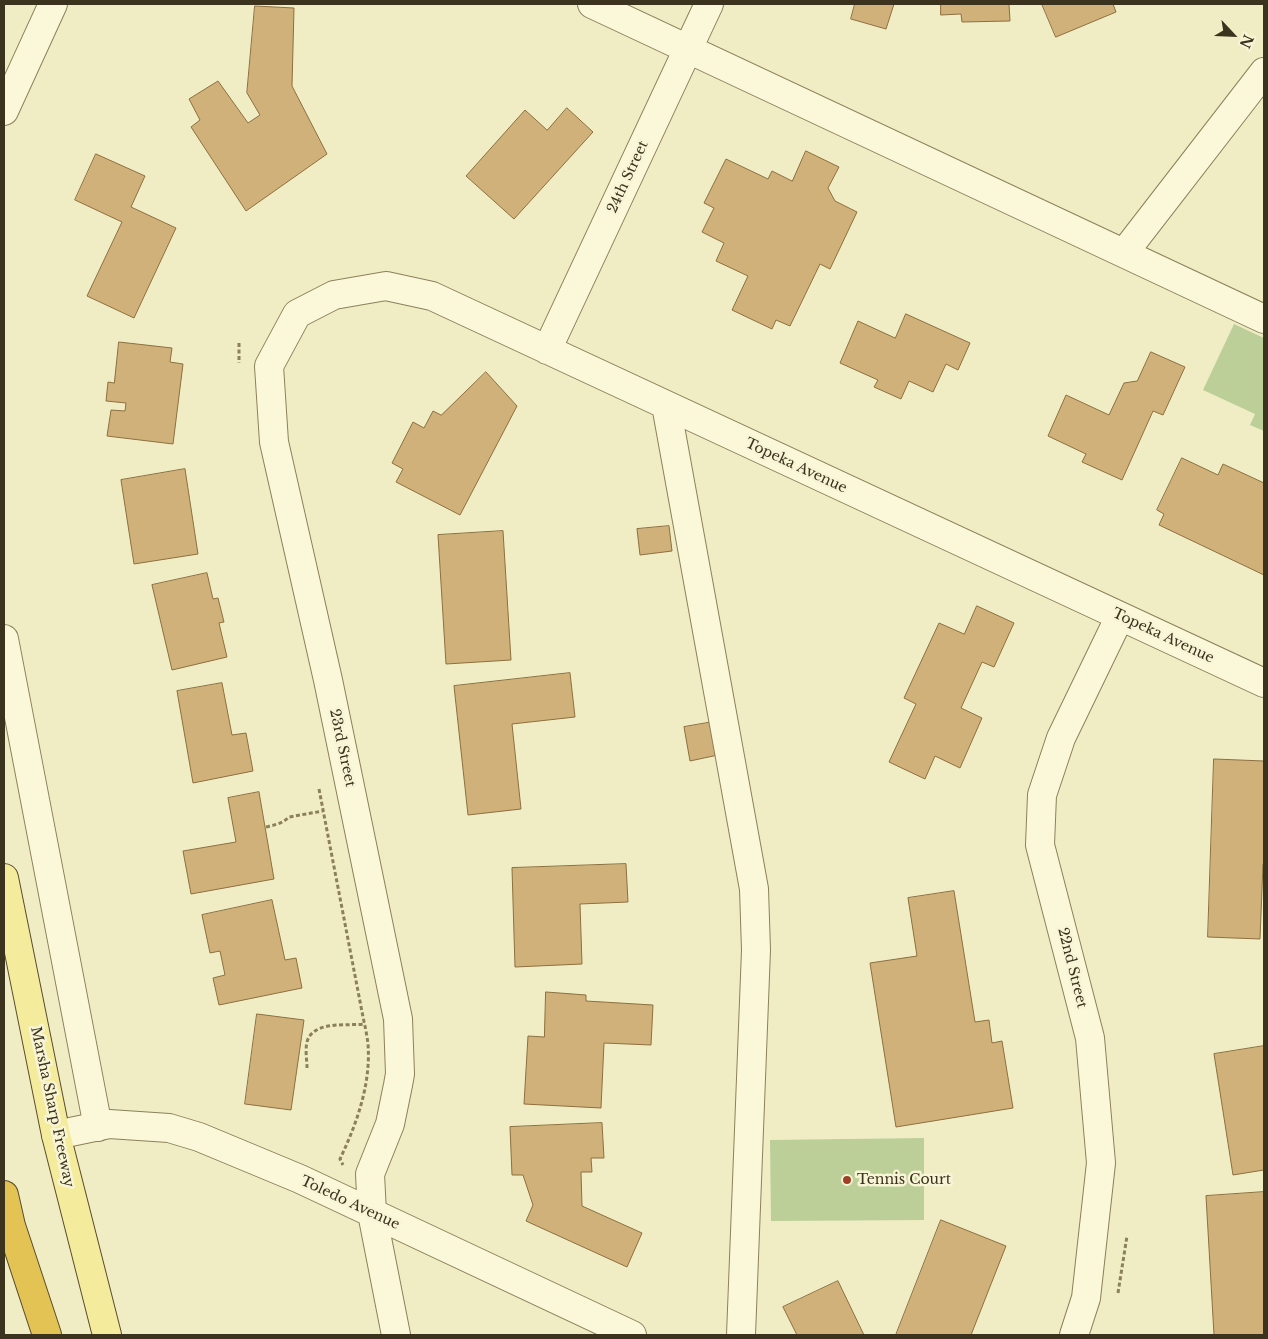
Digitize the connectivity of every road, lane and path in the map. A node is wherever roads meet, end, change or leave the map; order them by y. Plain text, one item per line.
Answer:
1 (53, 4) edge
2 (592, 4) edge
3 (709, 4) edge
4 (688, 49) junction
5 (1264, 72) edge
6 (4, 112) edge
7 (1124, 253) junction
8 (321, 302) joint
9 (1264, 319) edge
10 (239, 343) dead end
11 (548, 350) junction
12 (239, 372) dead end
13 (666, 405) junction
14 (1120, 616) junction
15 (4, 639) edge
16 (1264, 683) edge
17 (318, 788) dead end
18 (323, 811) junction
19 (266, 827) dead end
20 (4, 878) edge
21 (398, 1019) junction
22 (364, 1024) junction
23 (307, 1068) dead end
24 (98, 1127) junction
25 (56, 1135) junction
26 (344, 1166) dead end
27 (4, 1195) edge
28 (372, 1213) junction
29 (1127, 1236) dead end
30 (1117, 1294) dead end
31 (47, 1335) edge
32 (107, 1335) edge
33 (396, 1335) edge
34 (632, 1335) edge
35 (741, 1335) edge
36 (1074, 1335) edge

1 - 6 street
2 - 4 street
3 - 4 street, 24th Street
4 - 7 street
4 - 11 street, 24th Street
5 - 7 street
7 - 9 street
8 - 11 street, Topeka Avenue
8 - 21 street, 23rd Street
10 - 12 path
11 - 13 street, Topeka Avenue
13 - 14 street, Topeka Avenue
13 - 35 street
14 - 16 street, Topeka Avenue
14 - 36 street, 22nd Street
15 - 24 street
17 - 18 path
18 - 19 path
18 - 22 path
20 - 25 main road, Marsha Sharp Freeway
21 - 22 path
21 - 28 street, 23rd Street
22 - 23 path
22 - 26 path
24 - 25 street, Toledo Avenue
24 - 28 street, Toledo Avenue
25 - 32 main road, Marsha Sharp Freeway
27 - 31 highway
28 - 33 street, 23rd Street
28 - 34 street, Toledo Avenue
29 - 30 path

